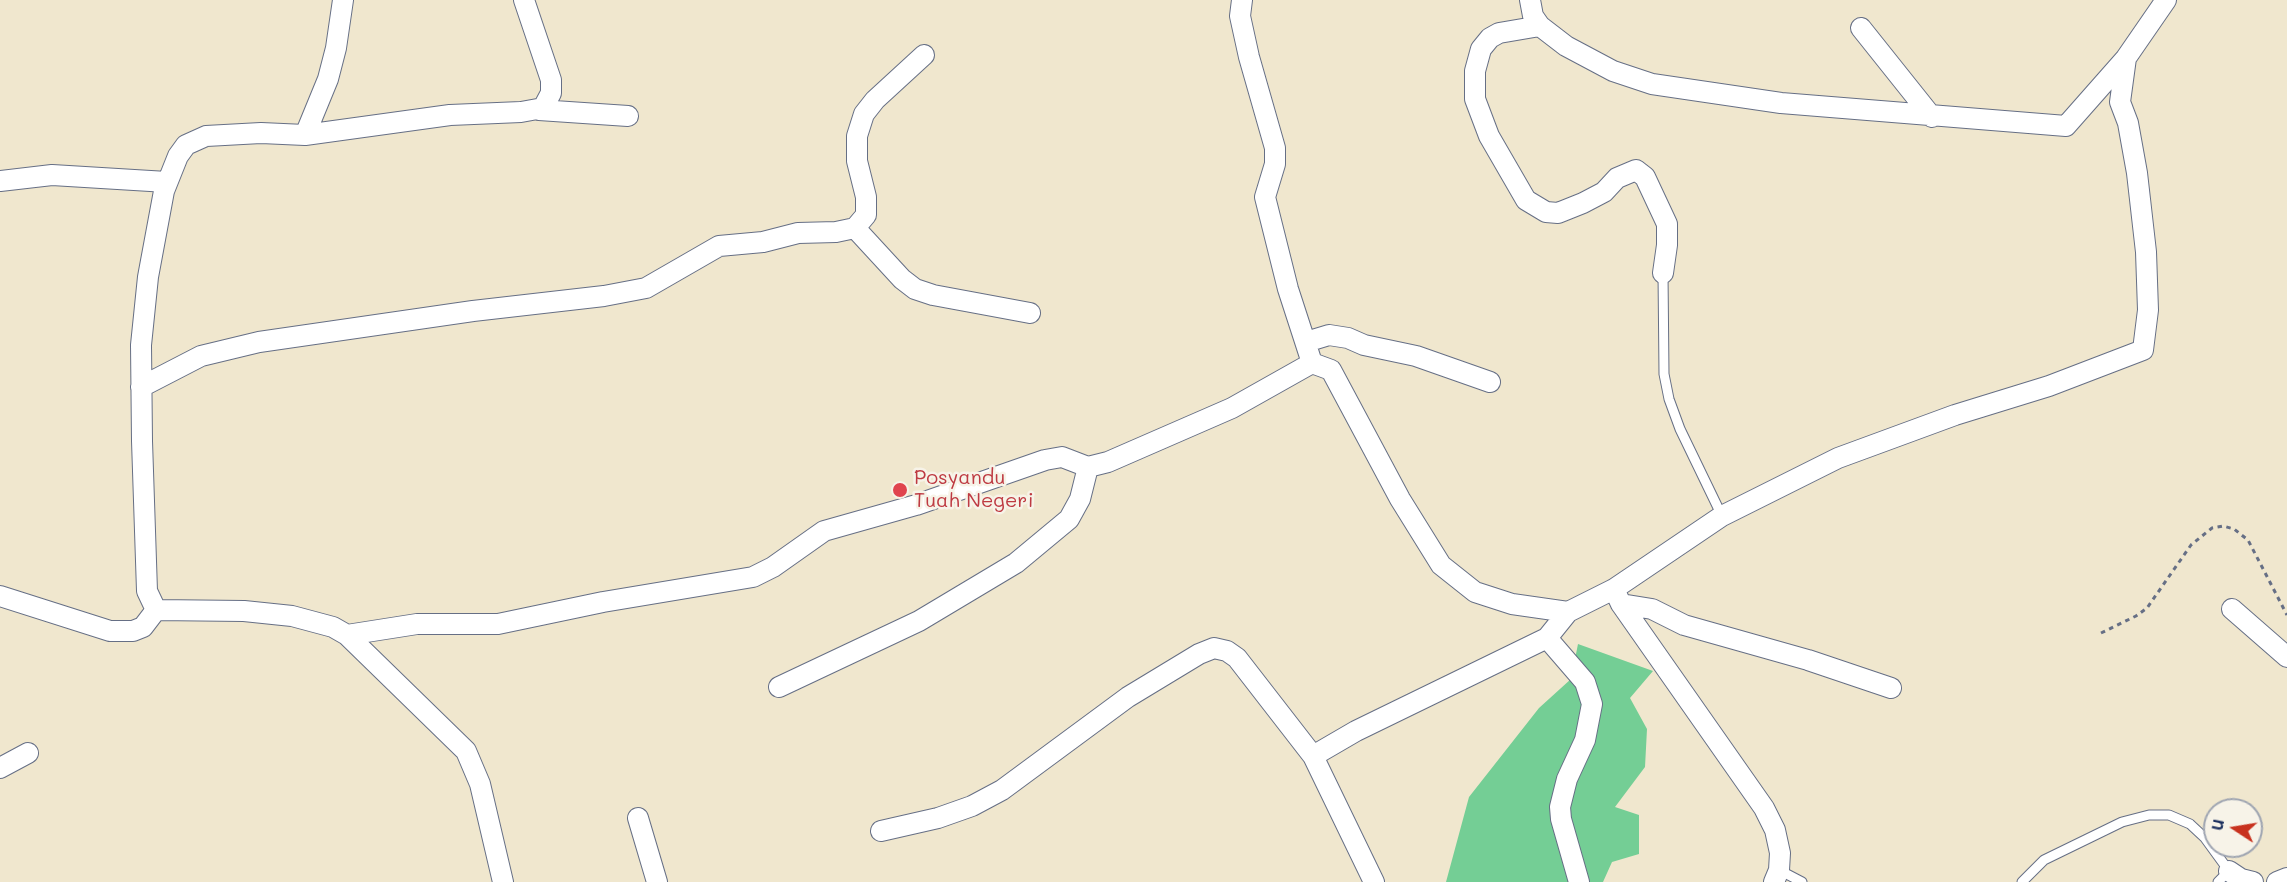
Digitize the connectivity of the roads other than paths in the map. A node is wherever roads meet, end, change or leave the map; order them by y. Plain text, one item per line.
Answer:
1 (343, 0) edge
2 (524, 0) edge
3 (1242, 0) edge
4 (1530, 0) edge
5 (2166, 0) edge
6 (1540, 26) junction
7 (1861, 28) dead end
8 (924, 55) dead end
9 (2126, 58) junction
10 (539, 110) junction
11 (628, 116) dead end
12 (1932, 117) junction
13 (305, 135) junction
14 (0, 181) edge
15 (167, 182) junction
16 (855, 228) junction
17 (1663, 273) joint
18 (1030, 313) dead end
19 (1306, 342) junction
20 (1312, 363) junction
21 (1490, 382) dead end
22 (141, 387) junction
23 (1088, 467) junction
24 (1722, 516) junction
25 (0, 596) edge
26 (1618, 596) junction
27 (2232, 609) dead end
28 (156, 610) junction
29 (1568, 612) junction
30 (347, 635) junction
31 (1547, 638) junction
32 (2287, 657) edge
33 (779, 687) dead end
34 (1891, 688) dead end
35 (28, 753) dead end
36 (1313, 756) junction
37 (0, 768) edge
38 (638, 818) dead end
39 (881, 831) dead end
40 (1777, 876) edge
41 (2223, 876) edge
42 (2287, 878) edge
43 (503, 882) edge
44 (657, 882) edge
45 (1374, 882) edge
46 (1579, 882) edge
47 (1802, 882) edge
48 (2022, 882) edge
49 (2253, 882) edge
50 (2277, 882) edge

1 - 13 street
2 - 10 street
3 - 19 street
4 - 6 street
5 - 9 street
6 - 12 street
6 - 17 street
7 - 12 street
8 - 16 street
9 - 12 street
9 - 24 street
10 - 11 street
10 - 13 street
13 - 15 street
14 - 15 street
15 - 22 street
16 - 18 street
16 - 22 street
17 - 24 lane
19 - 20 street
19 - 21 street
20 - 23 street
20 - 29 street
22 - 28 street
23 - 30 street
23 - 33 street
24 - 26 street
25 - 28 street
26 - 29 street
26 - 34 street
26 - 40 street
27 - 32 street
28 - 30 street
29 - 31 street
30 - 43 street
31 - 36 street
31 - 46 street
35 - 37 street
36 - 39 street
36 - 45 street
38 - 44 street
40 - 47 lane
41 - 48 lane
41 - 49 street
42 - 50 street

